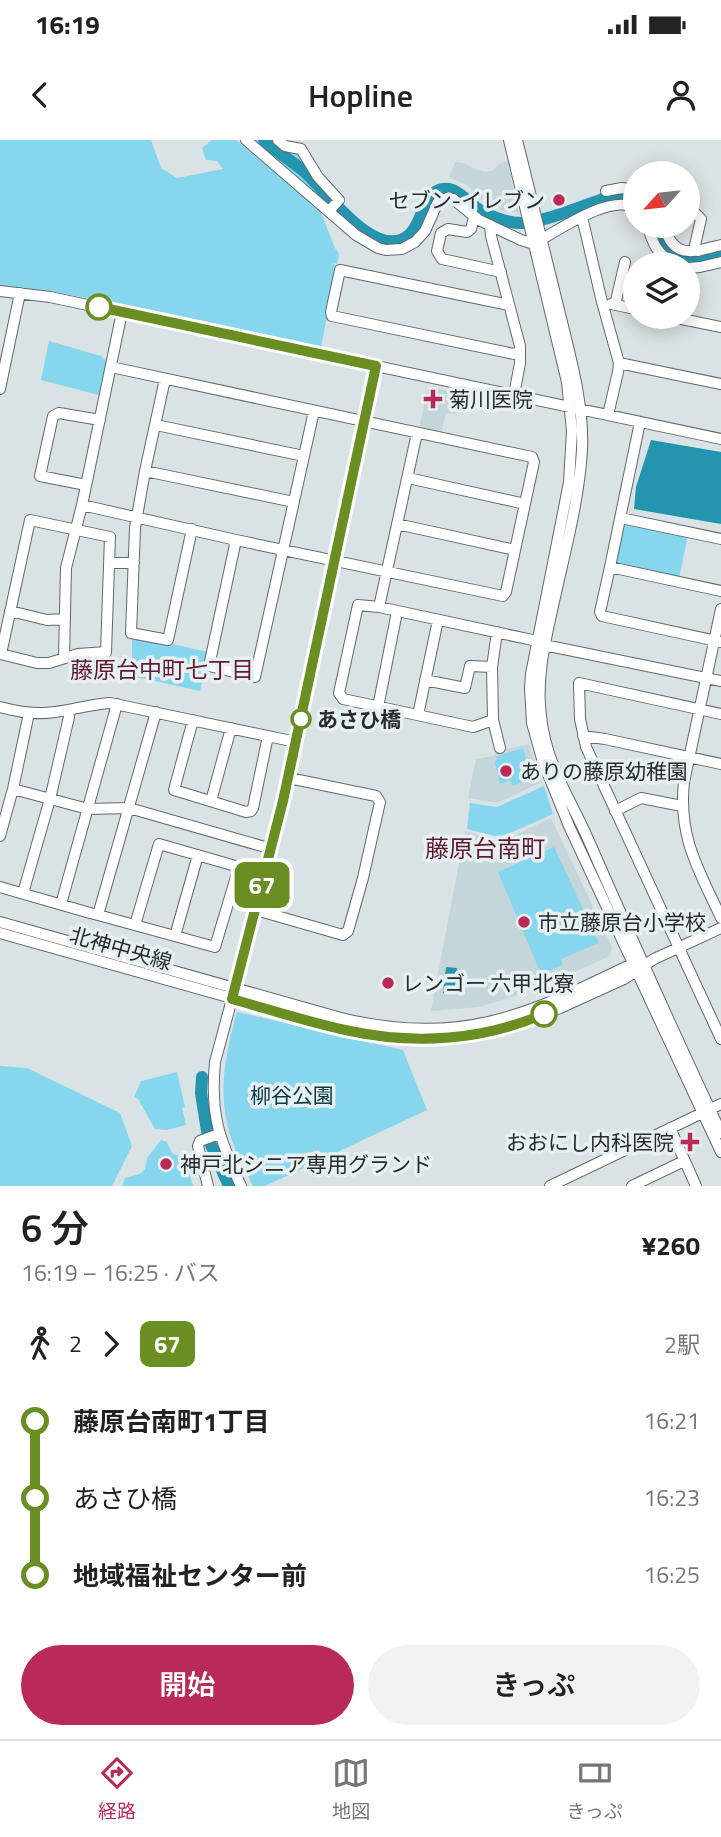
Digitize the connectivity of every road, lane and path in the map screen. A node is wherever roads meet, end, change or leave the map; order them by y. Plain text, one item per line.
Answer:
1 (246, 140) edge
2 (278, 140) edge
3 (509, 140) edge
4 (517, 140) edge
5 (623, 188) edge
6 (606, 191) dead end
7 (623, 204) edge
8 (332, 207) junction
9 (531, 215) junction
10 (474, 217) junction
11 (582, 217) junction
12 (490, 225) junction
13 (536, 235) junction
14 (668, 238) edge
15 (697, 238) edge
16 (721, 245) edge
17 (698, 251) junction
18 (721, 262) edge
19 (700, 267) edge
20 (623, 271) edge
21 (500, 272) junction
22 (0, 291) edge
23 (20, 293) junction
24 (601, 302) junction
25 (509, 305) junction
26 (615, 305) junction
27 (623, 307) edge
28 (122, 312) junction
29 (700, 323) edge
30 (721, 327) edge
31 (5, 343) edge
32 (520, 351) junction
33 (619, 363) junction
34 (376, 366) junction
35 (111, 367) junction
36 (165, 379) junction
37 (721, 384) edge
38 (0, 389) edge
39 (514, 395) junction
40 (575, 407) junction
41 (314, 411) junction
42 (608, 415) junction
43 (100, 421) junction
44 (364, 421) junction
45 (640, 422) junction
46 (156, 425) junction
47 (417, 433) junction
48 (721, 439) edge
49 (304, 456) junction
50 (145, 471) junction
51 (408, 478) junction
52 (86, 485) junction
53 (294, 502) junction
54 (525, 504) junction
55 (82, 505) junction
56 (137, 517) junction
57 (621, 518) junction
58 (397, 524) junction
59 (75, 529) junction
60 (192, 529) junction
61 (721, 539) edge
62 (236, 540) junction
63 (283, 549) junction
64 (515, 550) junction
65 (334, 561) junction
66 (109, 563) junction
67 (134, 563) junction
68 (610, 567) junction
69 (386, 572) junction
70 (721, 591) edge
71 (379, 607) junction
72 (721, 609) edge
73 (10, 611) junction
74 (397, 612) junction
75 (65, 619) junction
76 (438, 620) junction
77 (497, 632) junction
78 (718, 641) edge
79 (540, 643) junction
80 (64, 657) junction
81 (492, 667) junction
82 (707, 678) junction
83 (425, 680) junction
84 (721, 681) edge
85 (117, 704) junction
86 (378, 707) junction
87 (0, 708) edge
88 (699, 709) junction
89 (68, 710) junction
90 (156, 712) junction
91 (29, 713) junction
92 (721, 714) edge
93 (418, 715) junction
94 (193, 720) junction
95 (493, 720) junction
96 (231, 728) junction
97 (268, 736) junction
98 (583, 736) junction
99 (296, 742) junction
100 (500, 748) dead end
101 (690, 757) junction
102 (721, 764) edge
103 (289, 778) junction
104 (13, 789) junction
105 (50, 799) junction
106 (211, 801) junction
107 (682, 806) junction
108 (128, 808) junction
109 (88, 809) junction
110 (615, 811) junction
111 (0, 836) edge
112 (272, 849) junction
113 (198, 855) junction
114 (0, 887) edge
115 (23, 894) junction
116 (61, 904) junction
117 (256, 911) junction
118 (98, 915) junction
119 (721, 919) edge
120 (0, 922) edge
121 (135, 925) junction
122 (721, 928) edge
123 (2, 934) edge
124 (175, 936) junction
125 (0, 947) edge
126 (678, 947) junction
127 (637, 967) junction
128 (233, 994) junction
129 (721, 1039) edge
130 (721, 1104) edge
131 (706, 1111) junction
132 (670, 1128) junction
133 (721, 1133) edge
134 (219, 1134) junction
135 (721, 1152) edge
136 (684, 1161) junction
137 (638, 1185) edge
138 (208, 1186) edge
139 (241, 1186) edge
140 (550, 1186) edge
141 (696, 1186) edge

1 - 8 street
2 - 8 street
3 - 9 street
4 - 9 street
5 - 6 street
7 - 11 street
8 - 10 street
9 - 13 street
10 - 12 street
10 - 21 street
11 - 13 street
11 - 24 street
12 - 13 street
12 - 21 street
13 - 40 street
14 - 17 street
15 - 17 street
16 - 17 street
18 - 19 street
20 - 26 street
21 - 25 street
22 - 23 street
23 - 28 street
23 - 31 street
24 - 26 street
24 - 33 street
25 - 32 street
25 - 32 street
26 - 27 street
28 - 34 street
28 - 35 street
29 - 30 street
31 - 38 street
32 - 39 street
33 - 37 street
33 - 42 street
34 - 39 street
34 - 44 street
35 - 36 street
35 - 43 street
36 - 41 street
36 - 46 street
39 - 40 street
40 - 42 street
40 - 79 street
41 - 44 street
41 - 49 street
42 - 45 street
43 - 52 street
43 - 52 street
44 - 47 street
44 - 65 street
45 - 48 street
45 - 57 street
46 - 49 street
46 - 50 street
47 - 51 street
47 - 54 street
49 - 53 street
50 - 53 street
50 - 56 street
51 - 54 street
51 - 58 street
52 - 55 street
53 - 63 street
54 - 64 street
55 - 56 street
55 - 59 street
56 - 60 street
56 - 67 street
57 - 61 street
57 - 68 street
58 - 64 street
58 - 69 street
59 - 66 street
59 - 73 street
59 - 75 street
60 - 62 street
60 - 67 street
62 - 63 street
62 - 63 street
63 - 65 street
64 - 69 street
65 - 69 street
65 - 99 street
66 - 67 street
66 - 80 street
68 - 70 street
68 - 78 street
69 - 71 street
71 - 74 street
71 - 86 street
72 - 78 street
73 - 75 street
73 - 80 street
74 - 76 street
74 - 86 street
75 - 80 street
76 - 77 street
76 - 83 street
77 - 79 street
77 - 81 street
78 - 82 street
79 - 82 street
79 - 127 street
81 - 83 street
81 - 95 street
82 - 84 street
82 - 88 street
83 - 93 street
85 - 89 street
85 - 90 street
85 - 109 street
86 - 93 street
87 - 91 street
88 - 92 street
88 - 98 street
88 - 101 street
89 - 91 street
89 - 105 street
90 - 94 street
90 - 108 street
91 - 104 street
93 - 95 street
94 - 96 street
94 - 106 street
95 - 100 street
96 - 97 street
96 - 106 street
97 - 99 street
97 - 106 street
98 - 101 street
98 - 110 street
99 - 103 street
101 - 102 street
101 - 107 street
103 - 112 street
103 - 117 street
104 - 105 street
104 - 111 street
105 - 109 street
105 - 115 street
107 - 110 street
107 - 119 street
108 - 109 street
108 - 112 street
108 - 118 street
109 - 116 street
110 - 126 street
112 - 117 street
113 - 121 street
113 - 124 street
113 - 124 street
114 - 115 street
115 - 116 street
116 - 118 street
117 - 128 street
118 - 121 street
120 - 128 street
121 - 124 street
122 - 126 street
123 - 125 street
123 - 128 street, 北神中央線
126 - 127 street
126 - 129 street
127 - 128 street
127 - 131 street
128 - 134 street
130 - 131 street
131 - 132 street
131 - 133 street
131 - 135 street
132 - 136 street
132 - 140 street
134 - 138 street
134 - 139 street
136 - 137 street
136 - 141 street

